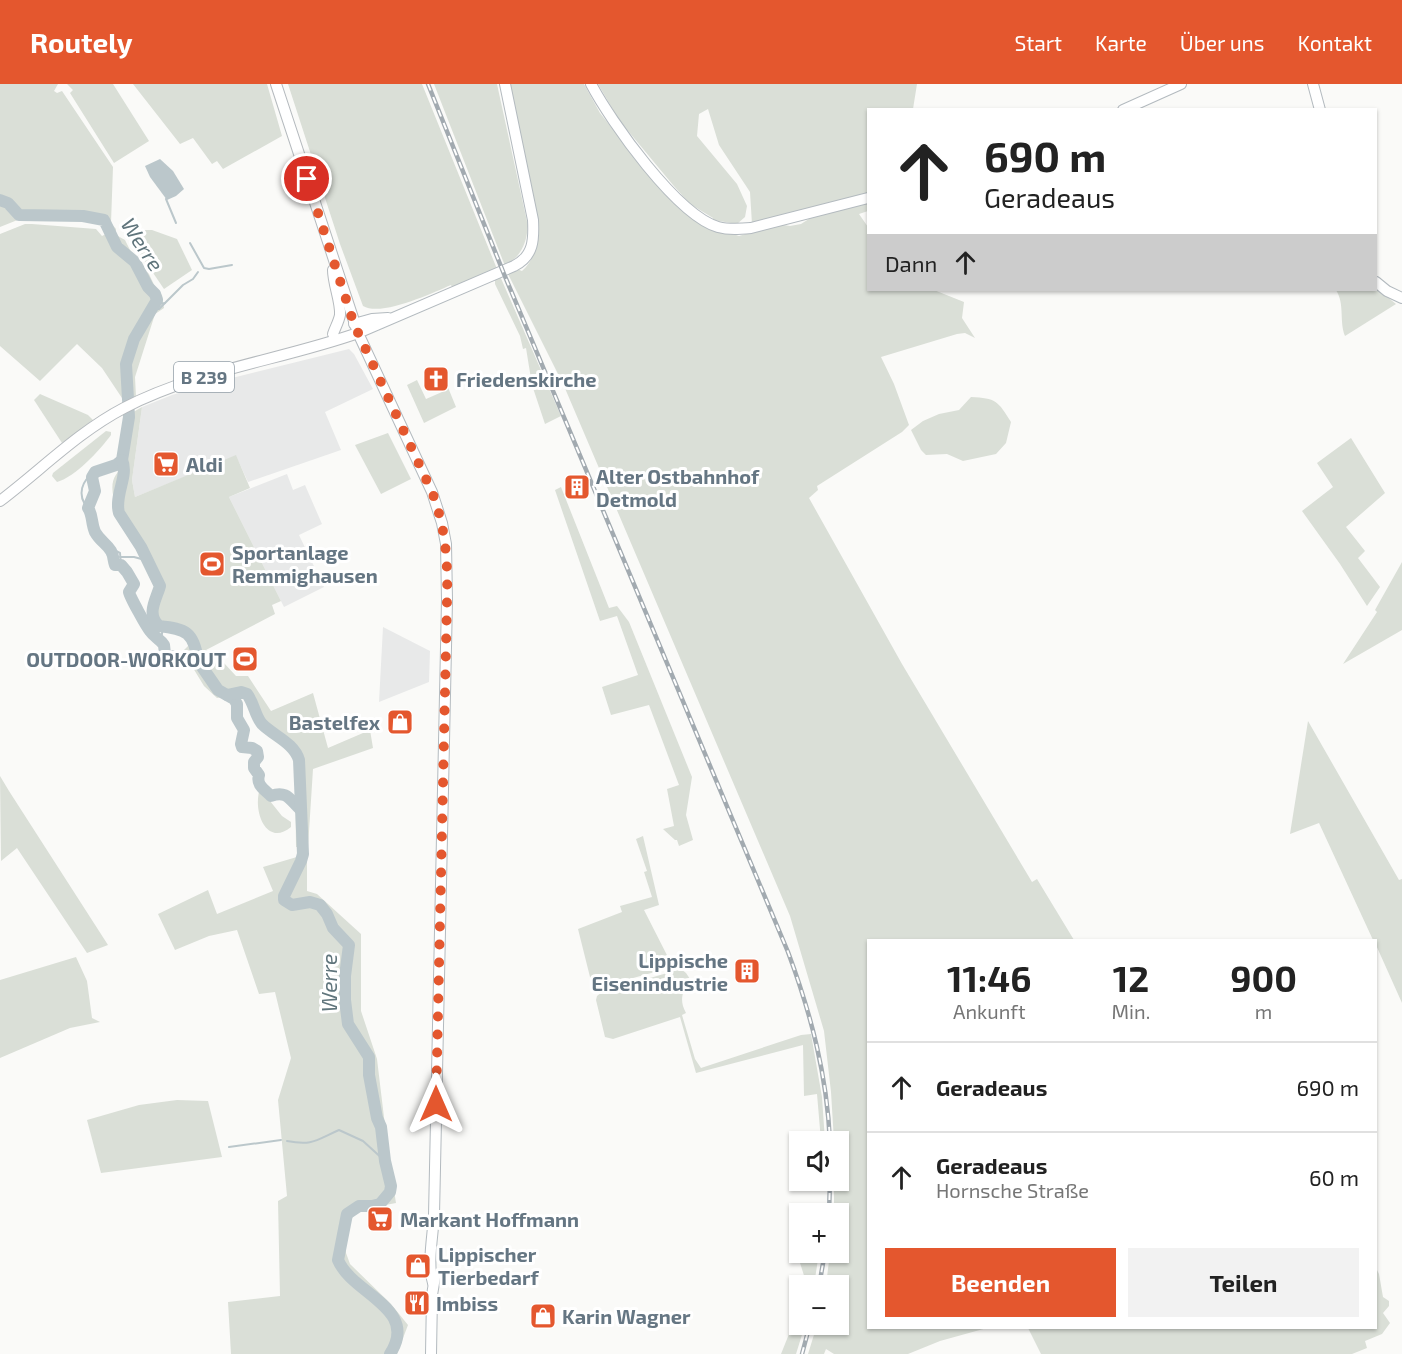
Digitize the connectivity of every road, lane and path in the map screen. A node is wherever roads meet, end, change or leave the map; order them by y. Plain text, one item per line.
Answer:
1 (276, 84) edge
2 (505, 84) edge
3 (591, 84) edge
4 (1181, 84) edge
5 (1313, 84) edge
6 (1127, 108) edge
7 (1319, 108) edge
8 (867, 198) edge
9 (333, 257) junction
10 (1377, 283) edge
11 (1402, 298) edge
12 (355, 324) junction
13 (333, 334) junction
14 (320, 344) junction
15 (0, 501) edge
16 (431, 1354) edge

1 - 9 main road
2 - 12 main road
3 - 8 main road
4 - 6 main road
5 - 7 main road
9 - 12 main road
9 - 13 main road
10 - 11 main road
12 - 13 main road, B 239
12 - 14 main road, B 239
12 - 16 main road
13 - 14 main road, B 239
14 - 15 main road, B 239

